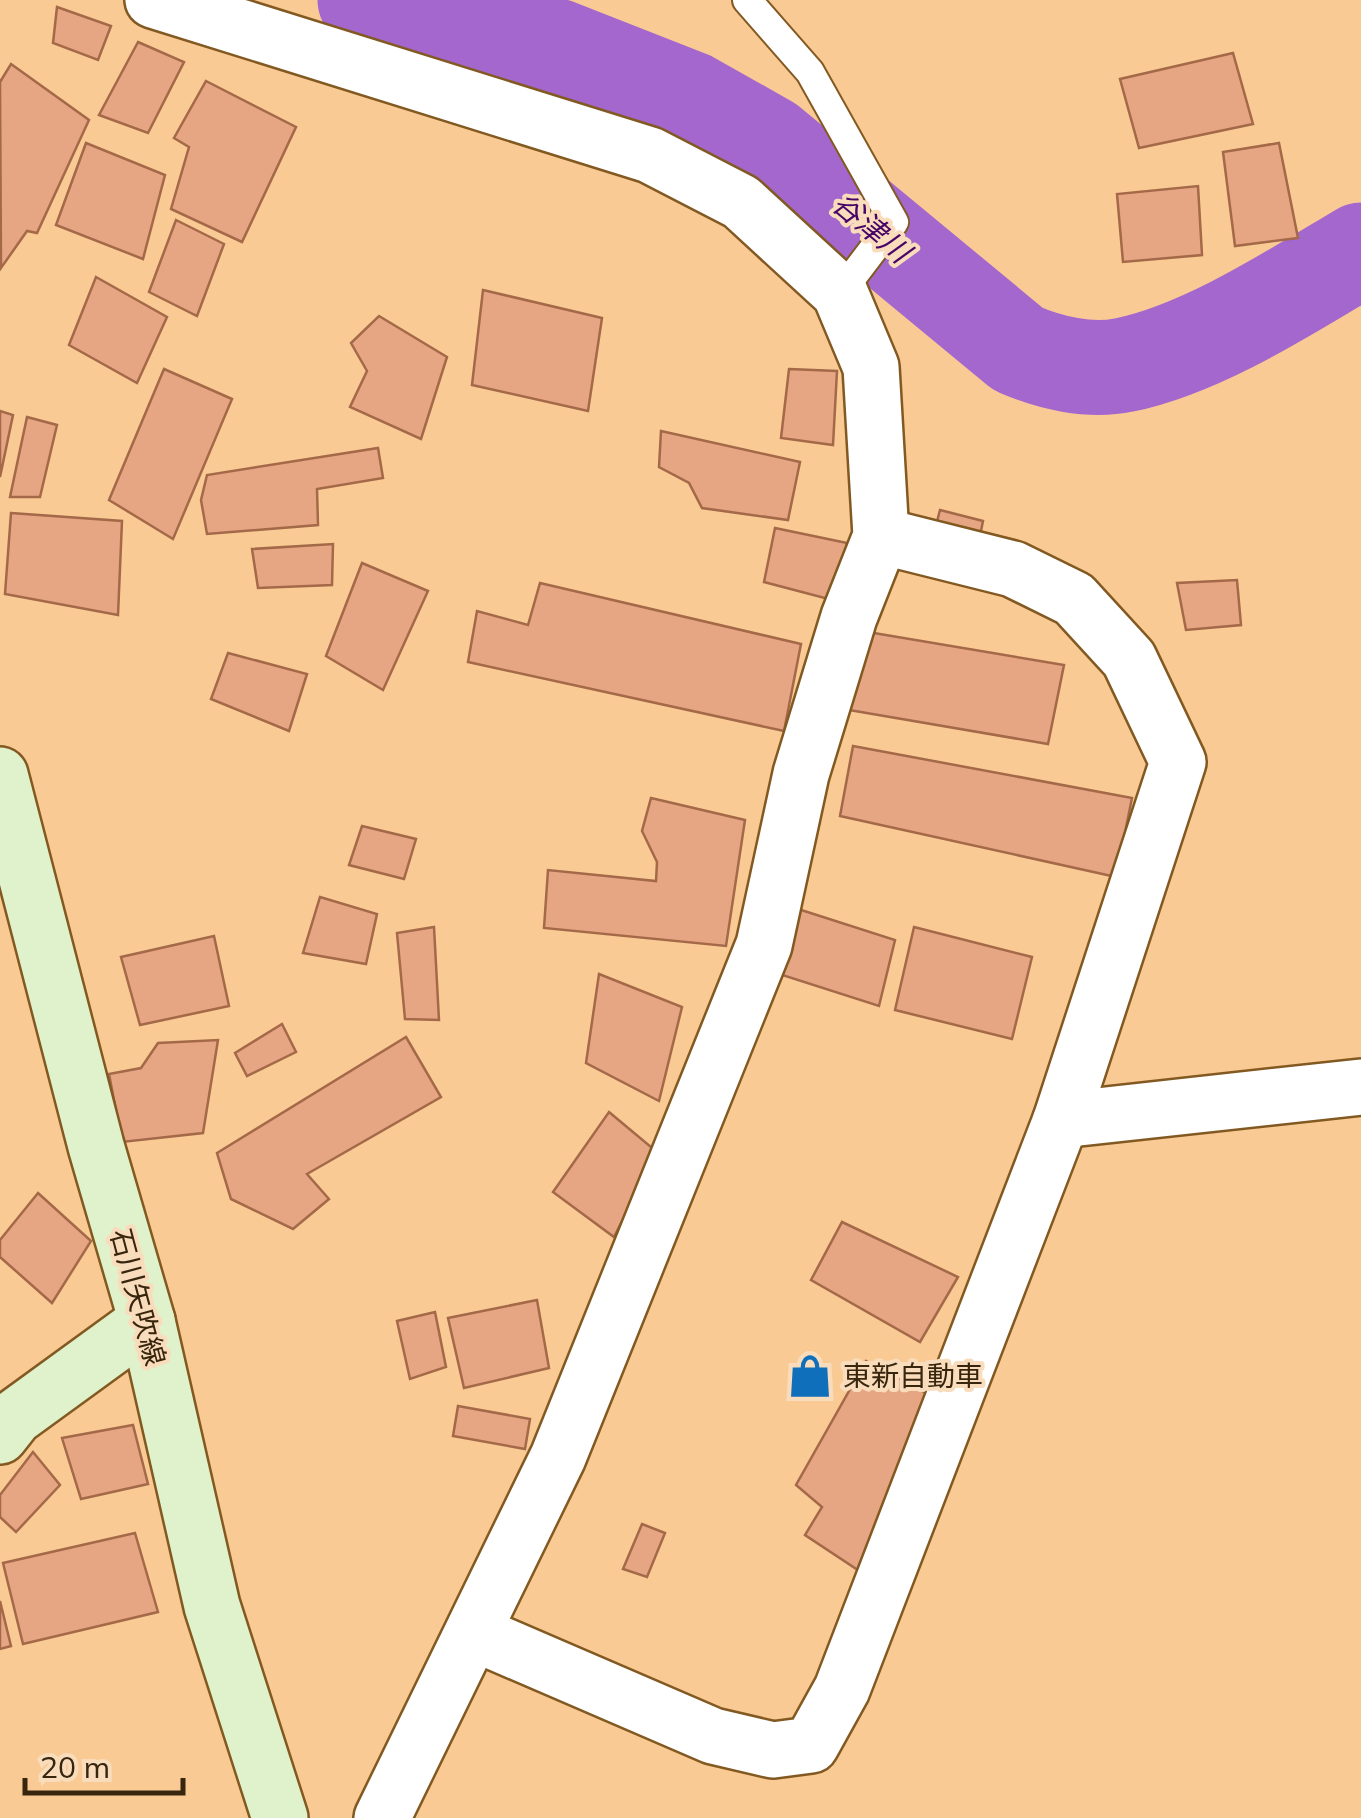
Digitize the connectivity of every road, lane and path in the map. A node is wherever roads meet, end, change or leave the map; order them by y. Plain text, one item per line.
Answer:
1 (153, 0) edge
2 (747, 0) edge
3 (840, 293) junction
4 (881, 536) junction
5 (0, 775) edge
6 (1361, 1088) edge
7 (1061, 1120) junction
8 (147, 1321) junction
9 (0, 1436) edge
10 (474, 1634) junction
11 (280, 1818) edge
12 (382, 1818) edge

1 - 3 street
2 - 3 lane
3 - 4 street
4 - 7 street
4 - 10 street
5 - 8 main road, 石川矢吹線
6 - 7 street
7 - 10 street
8 - 9 main road
8 - 11 main road, 石川矢吹線
10 - 12 street

